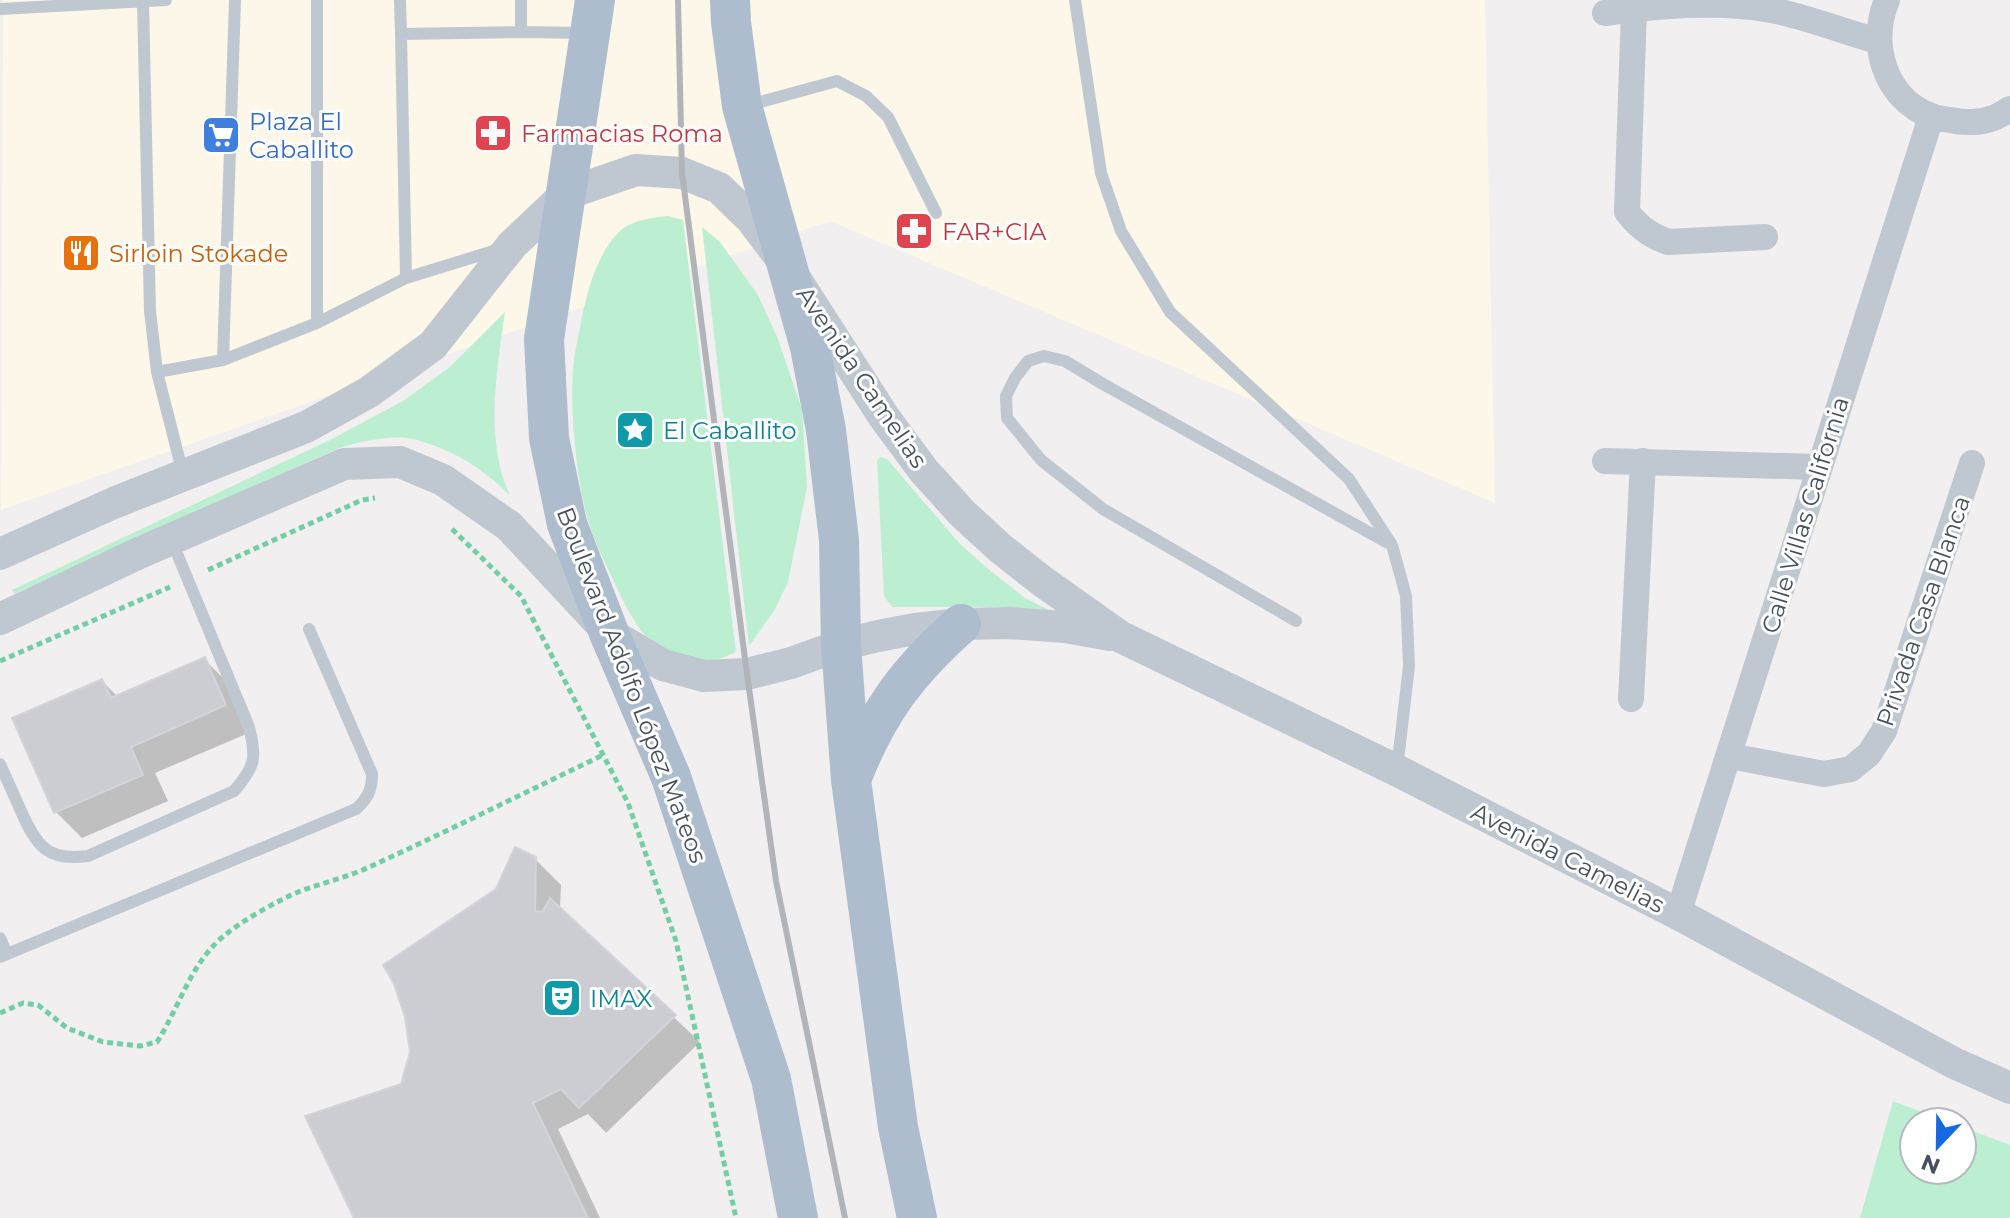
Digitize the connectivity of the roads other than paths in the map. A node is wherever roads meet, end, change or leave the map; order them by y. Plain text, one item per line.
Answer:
1 (166, 0) edge
2 (235, 0) edge
3 (317, 0) edge
4 (400, 0) edge
5 (521, 0) edge
6 (730, 0) edge
7 (1075, 0) edge
8 (1887, 0) edge
9 (143, 2) junction
10 (0, 9) edge
11 (1634, 9) junction
12 (1605, 13) dead end
13 (593, 17) edge
14 (521, 32) junction
15 (401, 34) junction
16 (1878, 41) junction
17 (742, 106) junction
18 (2010, 109) edge
19 (1931, 117) junction
20 (566, 194) junction
21 (936, 213) dead end
22 (1765, 237) dead end
23 (512, 245) junction
24 (789, 269) junction
25 (406, 278) junction
26 (317, 323) junction
27 (223, 360) junction
28 (157, 372) junction
29 (1605, 461) dead end
30 (1643, 461) junction
31 (1972, 463) dead end
32 (1819, 467) junction
33 (183, 475) junction
34 (171, 539) junction
35 (1392, 545) junction
36 (0, 554) edge
37 (0, 619) edge
38 (1296, 621) dead end
39 (961, 624) junction
40 (309, 629) dead end
41 (609, 633) junction
42 (1121, 637) junction
43 (841, 645) junction
44 (1631, 699) dead end
45 (1730, 756) junction
46 (0, 764) edge
47 (1396, 770) junction
48 (851, 780) junction
49 (1678, 914) junction
50 (0, 938) edge
51 (4, 955) edge
52 (2010, 1088) edge
53 (798, 1218) edge
54 (917, 1218) edge

1 - 9 lane
2 - 27 lane
3 - 26 lane
4 - 15 lane
5 - 14 lane
6 - 17 main road
7 - 35 lane
8 - 16 street
9 - 10 lane
9 - 28 lane
11 - 12 street
11 - 16 street
11 - 22 street
13 - 14 lane
13 - 20 main road, Boulevard Adolfo López Mateos
14 - 15 lane
15 - 25 lane
16 - 19 street
17 - 21 lane
17 - 24 main road
18 - 19 street
19 - 32 street, Calle Villas California
20 - 23 street
20 - 24 street, Avenida Camelias
20 - 41 main road, Boulevard Adolfo López Mateos
23 - 25 lane
23 - 33 street
24 - 42 street, Avenida Camelias
24 - 43 main road
25 - 26 lane
26 - 27 lane
27 - 28 lane
28 - 33 lane
29 - 30 street
30 - 32 street
30 - 44 street
31 - 45 street, Privada Casa Blanca
32 - 45 street, Calle Villas California
33 - 36 street
34 - 37 street, Avenida Camelias
34 - 41 street, Avenida Camelias
34 - 46 lane
35 - 38 lane
35 - 47 lane
39 - 42 street, Avenida Camelias
39 - 43 street, Avenida Camelias
39 - 48 main road
40 - 51 lane
41 - 43 street, Avenida Camelias
41 - 53 main road, Boulevard Adolfo López Mateos
42 - 47 street, Avenida Camelias
43 - 48 main road
45 - 49 street, Calle Villas California
47 - 49 street, Avenida Camelias
48 - 54 main road
49 - 52 street, Avenida Camelias
50 - 51 lane

